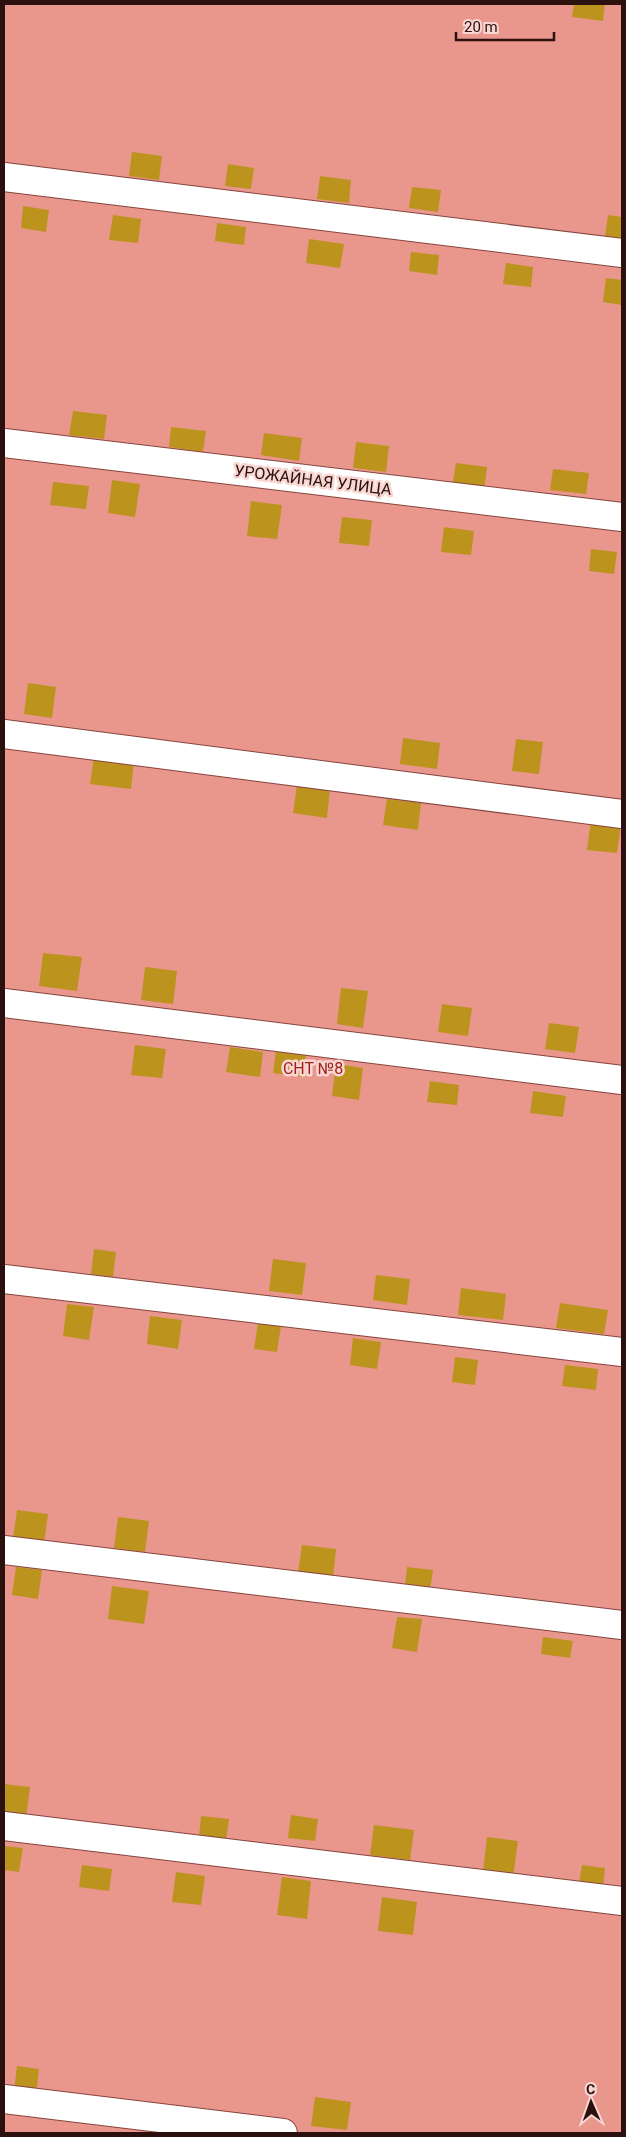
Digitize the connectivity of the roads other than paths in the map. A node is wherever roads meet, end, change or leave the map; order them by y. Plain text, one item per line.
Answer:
1 (4, 177) edge
2 (622, 253) edge
3 (4, 443) edge
4 (622, 517) edge
5 (4, 734) edge
6 (622, 814) edge
7 (4, 1003) edge
8 (622, 1080) edge
9 (4, 1279) edge
10 (622, 1352) edge
11 (4, 1550) edge
12 (622, 1624) edge
13 (4, 1826) edge
14 (622, 1901) edge
15 (4, 2100) edge
16 (283, 2133) edge

1 - 2 street
3 - 4 street, УРОЖАЙНАЯ УЛИЦА
5 - 6 street
7 - 8 street
9 - 10 street
11 - 12 street
13 - 14 street
15 - 16 street

